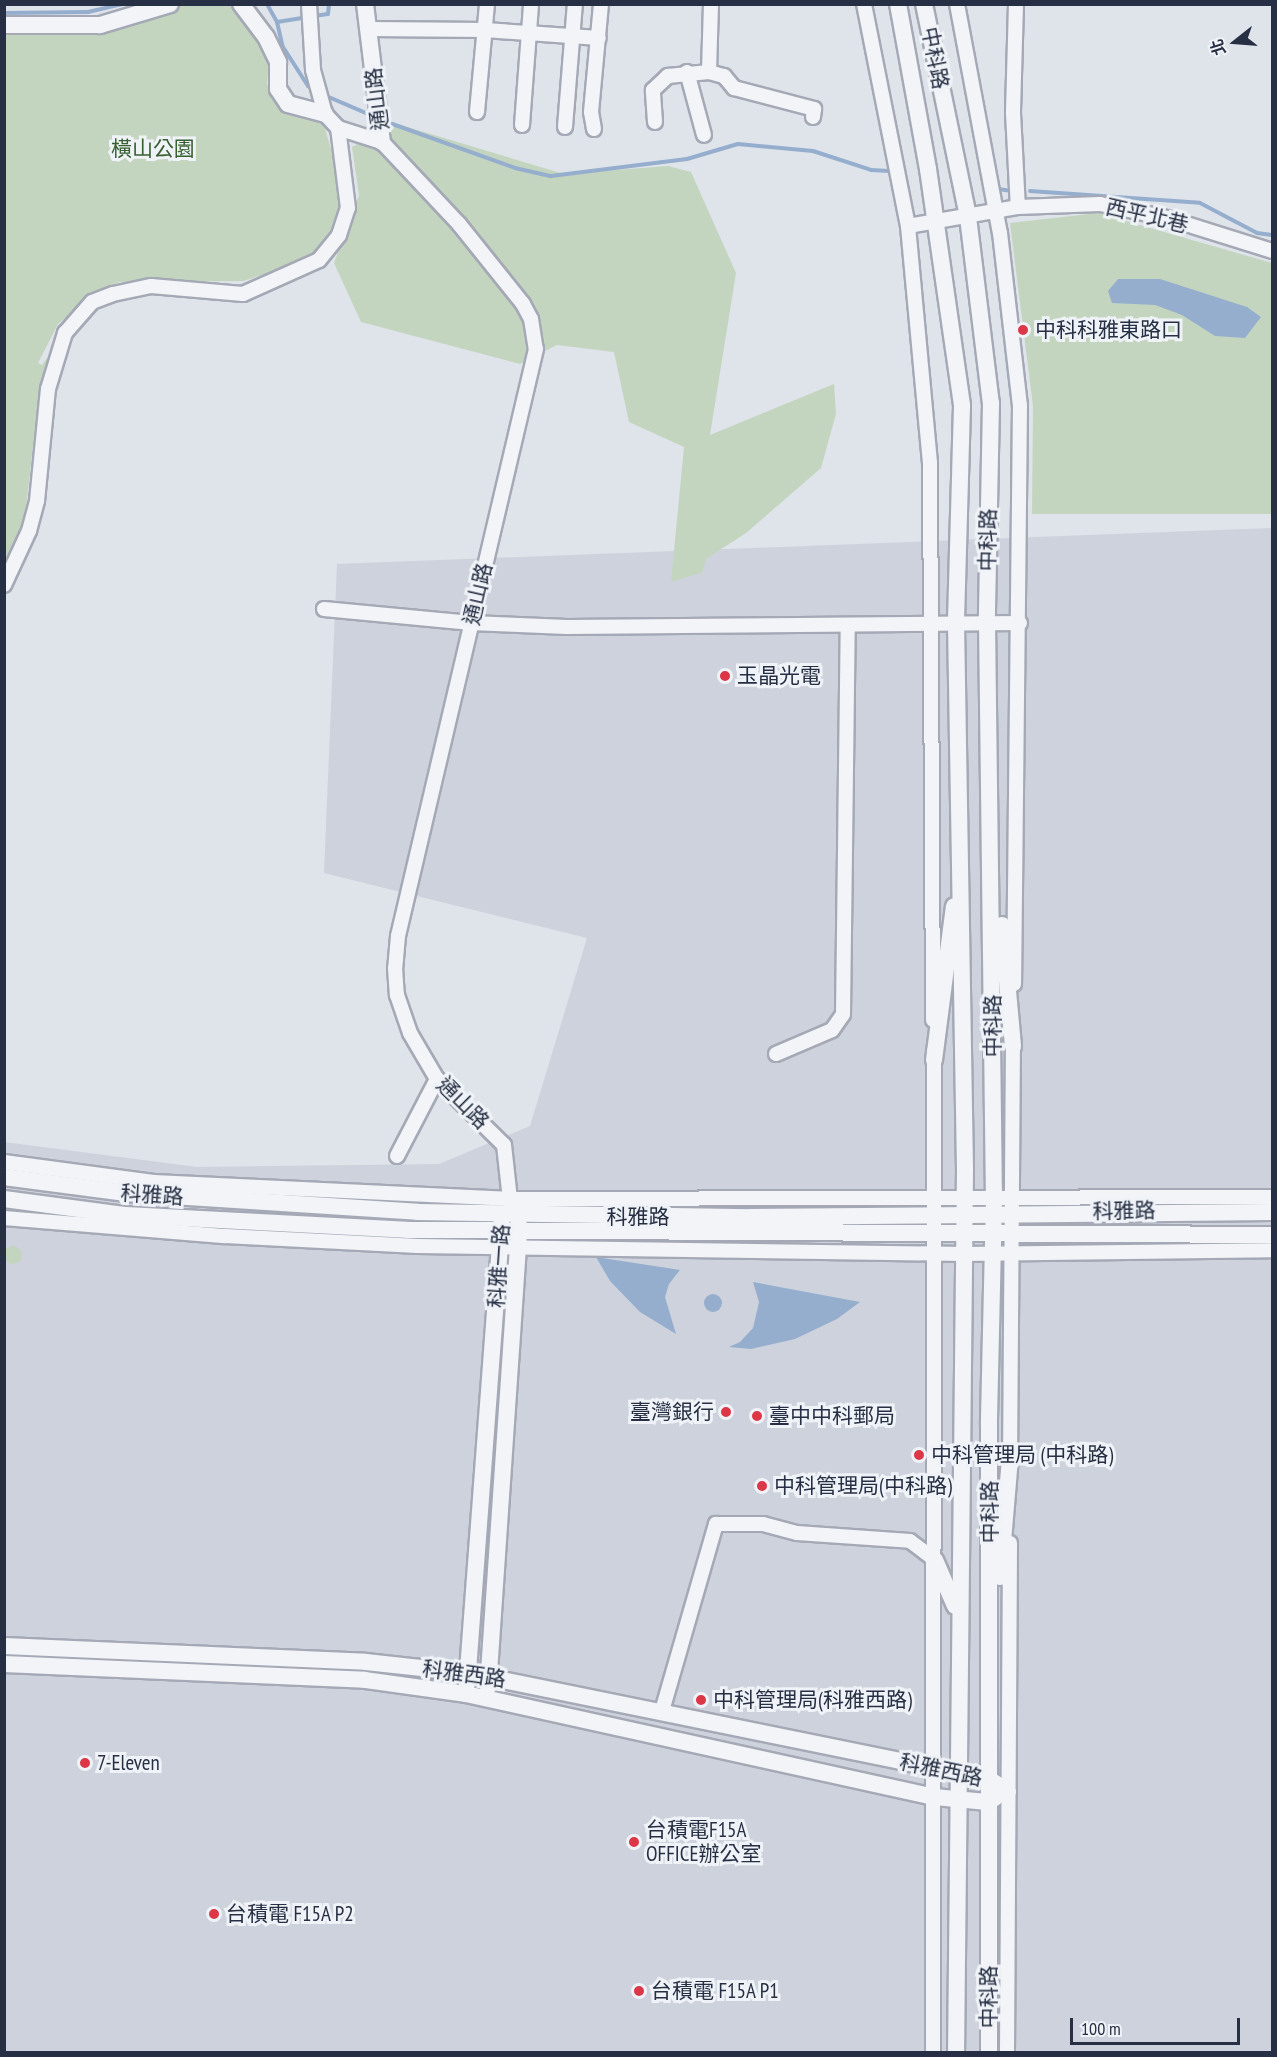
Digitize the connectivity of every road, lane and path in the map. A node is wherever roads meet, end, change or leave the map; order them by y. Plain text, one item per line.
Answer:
1 (170, 4) edge
2 (241, 4) edge
3 (365, 4) edge
4 (488, 4) edge
5 (531, 4) edge
6 (575, 4) edge
7 (601, 4) edge
8 (711, 4) edge
9 (864, 4) edge
10 (898, 4) edge
11 (924, 4) edge
12 (957, 4) edge
13 (1016, 4) edge
14 (309, 6) edge
15 (4, 25) edge
16 (370, 29) junction
17 (485, 30) junction
18 (529, 33) junction
19 (573, 36) junction
20 (599, 38) junction
21 (687, 72) junction
22 (710, 72) junction
23 (321, 99) junction
24 (477, 112) dead end
25 (813, 117) dead end
26 (655, 122) dead end
27 (522, 124) dead end
28 (565, 127) dead end
29 (338, 128) junction
30 (594, 129) dead end
31 (704, 135) dead end
32 (382, 142) junction
33 (1018, 207) junction
34 (995, 211) junction
35 (968, 217) junction
36 (936, 222) junction
37 (908, 226) junction
38 (1272, 251) edge
39 (4, 585) edge
40 (324, 609) dead end
41 (987, 621) junction
42 (956, 622) junction
43 (471, 623) junction
44 (929, 623) junction
45 (1020, 623) junction
46 (848, 625) junction
47 (991, 811) junction
48 (961, 846) junction
49 (1013, 1047) junction
50 (776, 1054) dead end
51 (934, 1060) junction
52 (437, 1079) junction
53 (397, 1156) dead end
54 (4, 1162) edge
55 (4, 1177) edge
56 (1272, 1197) edge
57 (4, 1199) edge
58 (933, 1206) junction
59 (964, 1206) junction
60 (993, 1206) junction
61 (1013, 1206) junction
62 (510, 1209) junction
63 (1272, 1212) edge
64 (4, 1218) edge
65 (963, 1232) junction
66 (993, 1232) junction
67 (1013, 1232) junction
68 (933, 1233) junction
69 (1272, 1235) edge
70 (510, 1240) junction
71 (1272, 1250) edge
72 (932, 1253) junction
73 (993, 1253) junction
74 (1012, 1253) junction
75 (963, 1254) junction
76 (1010, 1459) junction
77 (935, 1560) junction
78 (959, 1617) junction
79 (4, 1646) edge
80 (4, 1665) edge
81 (468, 1673) junction
82 (489, 1677) junction
83 (991, 1677) junction
84 (466, 1694) junction
85 (487, 1699) junction
86 (662, 1711) junction
87 (935, 1768) junction
88 (960, 1773) junction
89 (988, 1779) junction
90 (1008, 1792) junction
91 (934, 1797) junction
92 (960, 1799) junction
93 (987, 1802) junction
94 (933, 2052) edge
95 (956, 2052) edge
96 (989, 2052) edge
97 (1007, 2052) edge

1 - 15 street
2 - 23 street
3 - 16 street, 通山路
4 - 17 street
5 - 18 street
6 - 19 street
7 - 20 street
8 - 22 street
9 - 37 street
10 - 36 street, 中科路
11 - 35 street, 中科路
12 - 34 street, 中科路
13 - 33 street
14 - 23 street
16 - 17 street
16 - 32 street, 通山路
17 - 18 street
17 - 24 street
18 - 19 street
18 - 27 street
19 - 20 street
19 - 28 street
20 - 30 street
21 - 22 street
21 - 26 street
21 - 31 street
22 - 25 street
23 - 29 street
29 - 32 street
29 - 39 street
32 - 43 street, 通山路
33 - 34 street, 西平北巷
33 - 38 street, 西平北巷
34 - 35 street, 西平北巷
34 - 45 street, 中科路
35 - 36 street, 西平北巷
35 - 41 street, 中科路
36 - 37 street, 西平北巷
36 - 42 street, 中科路
37 - 44 street
40 - 43 street
41 - 42 street
41 - 45 street
41 - 47 street, 中科路
42 - 44 street
42 - 48 street, 中科路
43 - 46 street
43 - 52 street, 通山路
44 - 46 street
44 - 51 street
45 - 49 street, 中科路
46 - 50 street
47 - 49 street
47 - 60 street, 中科路
48 - 51 street
48 - 59 street, 中科路
49 - 61 street, 中科路
51 - 58 street
52 - 53 street
52 - 62 street, 通山路
54 - 62 street, 科雅路
55 - 62 street, 科雅路
56 - 61 street, 科雅路
57 - 70 street, 科雅路
58 - 59 street, 科雅路
58 - 62 street, 科雅路
58 - 68 street
59 - 60 street, 科雅路
59 - 65 street, 中科路
60 - 61 street, 科雅路
60 - 66 street, 中科路
61 - 63 street, 科雅路
61 - 67 street, 中科路
62 - 70 street, 科雅一路
64 - 70 street, 科雅路
65 - 66 street, 科雅路
65 - 68 street, 科雅路
65 - 75 street, 中科路
66 - 67 street, 科雅路
66 - 73 street, 中科路
67 - 69 street, 科雅路
67 - 74 street, 中科路
68 - 70 street, 科雅路
68 - 72 street
70 - 72 street, 科雅路
70 - 81 street, 科雅一路
70 - 82 street, 科雅一路
71 - 74 street, 科雅路
72 - 75 street, 科雅路
72 - 77 street
73 - 74 street, 科雅路
73 - 75 street, 科雅路
73 - 83 street, 中科路
74 - 76 street, 中科路
75 - 78 street, 中科路
76 - 83 street
76 - 90 street, 中科路
77 - 78 street
77 - 86 street
77 - 87 street
78 - 88 street, 中科路
79 - 81 street, 科雅西路
80 - 84 street, 科雅西路
81 - 82 street, 科雅西路
81 - 84 street, 科雅一路
82 - 85 street, 科雅一路
82 - 86 street, 科雅西路
83 - 89 street, 中科路
84 - 85 street, 科雅西路
85 - 91 street, 科雅西路
86 - 87 street, 科雅西路
87 - 88 street, 科雅西路
87 - 91 street
88 - 89 street, 科雅西路
88 - 92 street, 中科路
89 - 90 street, 科雅西路
89 - 93 street, 中科路
90 - 93 street, 科雅西路
90 - 97 street, 中科路
91 - 92 street, 科雅西路
91 - 94 street
92 - 93 street, 科雅西路
92 - 95 street, 中科路
93 - 96 street, 中科路

